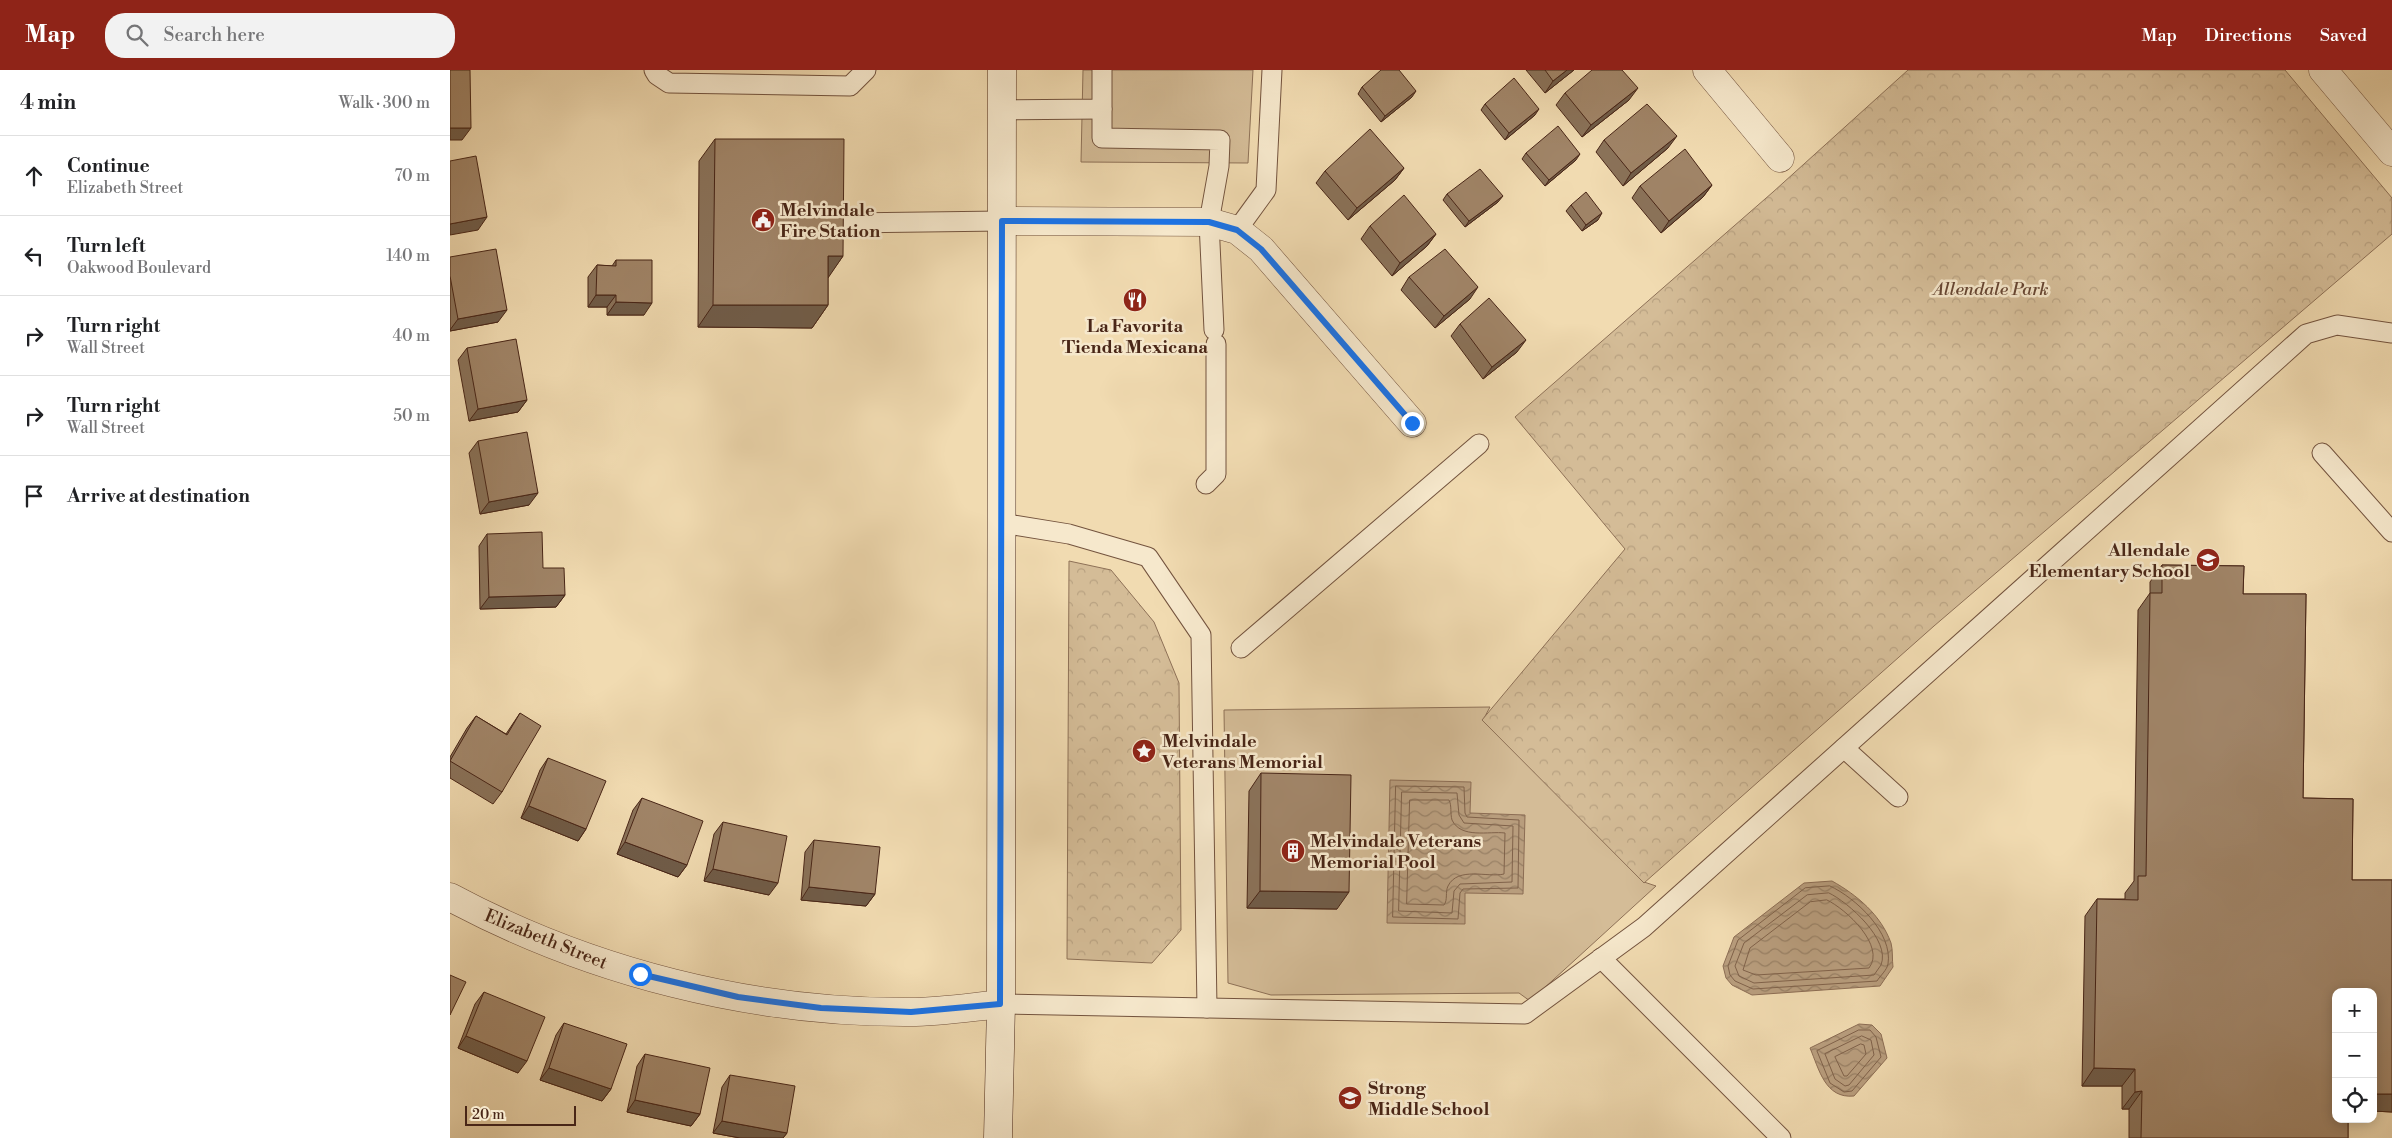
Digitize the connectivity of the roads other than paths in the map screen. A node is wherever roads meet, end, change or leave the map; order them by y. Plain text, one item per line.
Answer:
1 (654, 70) edge
2 (866, 70) edge
3 (1002, 70) edge
4 (1102, 70) edge
5 (1272, 70) edge
6 (1707, 70) edge
7 (2323, 70) edge
8 (1102, 109) junction
9 (1002, 110) junction
10 (2392, 152) edge
11 (1780, 158) dead end
12 (1002, 221) junction
13 (1209, 222) junction
14 (847, 223) dead end
15 (1237, 230) junction
16 (2392, 333) edge
17 (1412, 423) dead end
18 (1479, 444) dead end
19 (2322, 453) dead end
20 (1206, 484) dead end
21 (1001, 523) junction
22 (2392, 532) edge
23 (1241, 648) dead end
24 (1844, 748) junction
25 (1898, 797) dead end
26 (450, 897) edge
27 (1601, 958) junction
28 (1000, 1004) junction
29 (1207, 1008) junction
30 (998, 1138) edge
31 (1781, 1138) edge

1 - 2 lane
3 - 9 street
4 - 8 lane
5 - 15 lane
6 - 11 street
7 - 10 street
8 - 9 lane
8 - 13 lane
9 - 12 street
12 - 13 street
12 - 14 lane
12 - 21 street
13 - 15 street
13 - 20 lane
15 - 17 street
16 - 24 lane
18 - 23 lane
19 - 22 lane
21 - 28 street
21 - 29 lane
24 - 25 lane
24 - 27 lane
26 - 28 street, Elizabeth Street
27 - 29 lane
27 - 31 lane
28 - 29 lane
28 - 30 street

